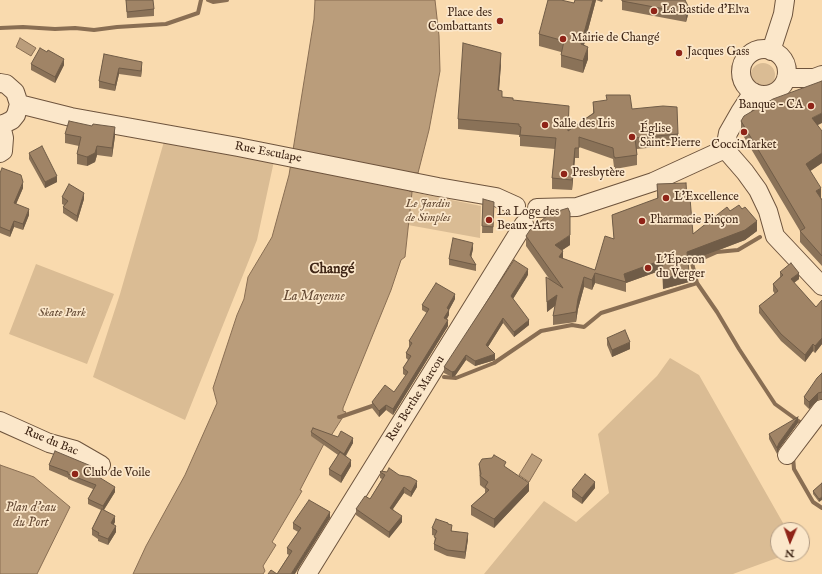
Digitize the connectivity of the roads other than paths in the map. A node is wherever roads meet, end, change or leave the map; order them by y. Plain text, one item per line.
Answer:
1 (785, 0) edge
2 (771, 51) junction
3 (822, 75) edge
4 (786, 78) junction
5 (0, 83) edge
6 (753, 92) junction
7 (19, 104) junction
8 (0, 125) edge
9 (725, 149) junction
10 (0, 154) edge
11 (516, 206) junction
12 (537, 208) junction
13 (524, 224) junction
14 (822, 286) edge
15 (822, 409) edge
16 (0, 421) edge
17 (787, 455) dead end
18 (100, 465) dead end
19 (307, 574) edge

1 - 2 street
2 - 4 street
2 - 6 street
3 - 4 street
4 - 6 street
5 - 7 street
6 - 9 street
7 - 8 street
7 - 11 street, Rue Esculape
8 - 10 street
9 - 12 street
9 - 14 street
11 - 12 street
11 - 13 street
12 - 13 street
13 - 19 street, Rue Berthe Marcou
15 - 17 street
16 - 18 street, Rue du Bac

